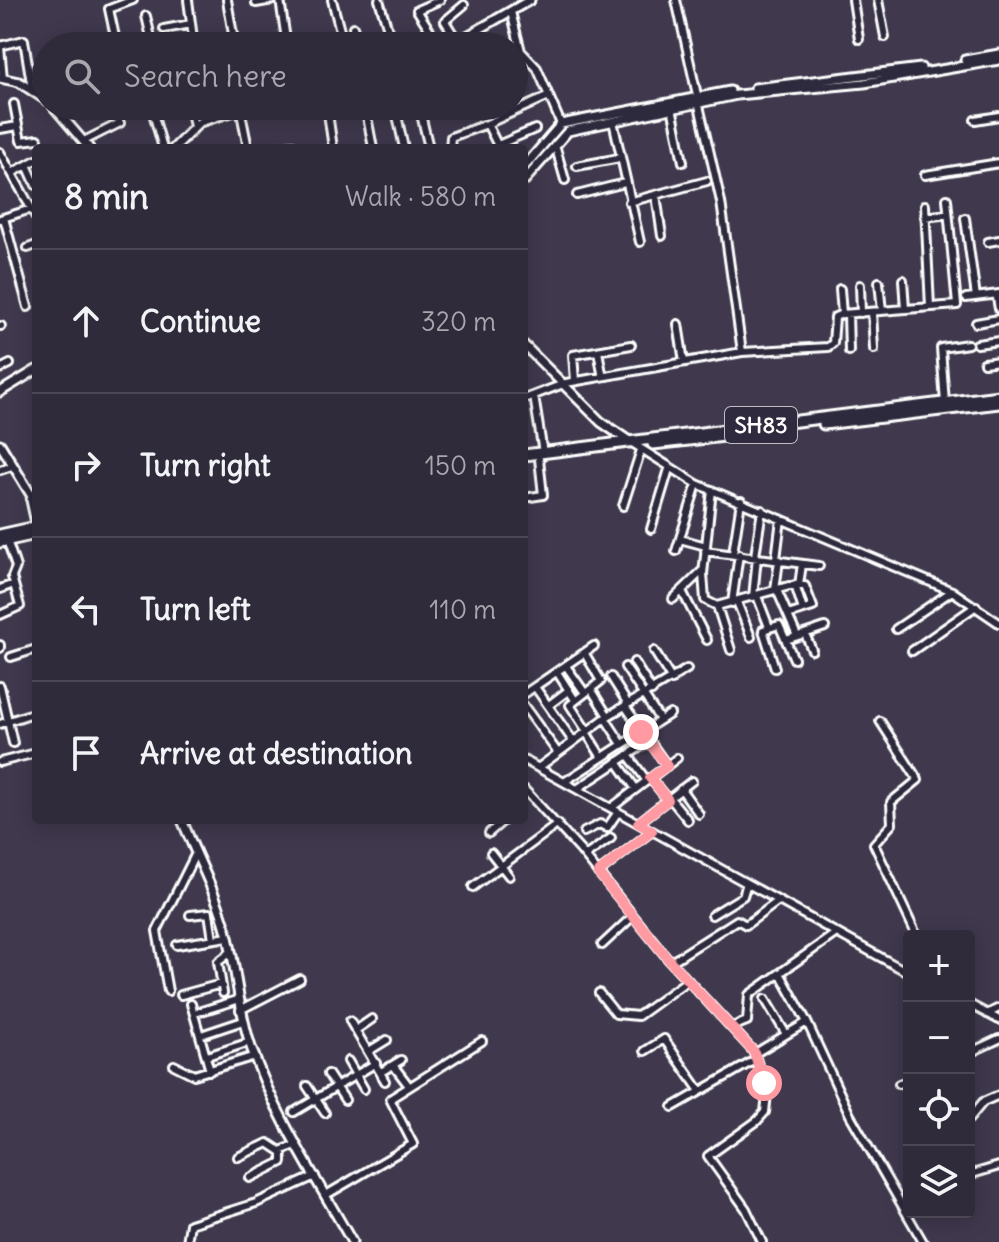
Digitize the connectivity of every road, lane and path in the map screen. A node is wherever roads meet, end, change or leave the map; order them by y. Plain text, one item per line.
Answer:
1 (133, 0) edge
2 (188, 0) edge
3 (227, 0) edge
4 (273, 0) edge
5 (280, 0) edge
6 (332, 0) edge
7 (379, 0) edge
8 (440, 0) edge
9 (530, 0) edge
10 (676, 0) edge
11 (853, 0) edge
12 (878, 0) edge
13 (114, 3) edge
14 (256, 3) dead end
15 (464, 5) dead end
16 (511, 12) junction
17 (146, 16) dead end
18 (191, 24) junction
19 (353, 27) dead end
20 (164, 29) dead end
21 (114, 32) edge
22 (150, 32) edge
23 (192, 32) edge
24 (233, 32) edge
25 (285, 32) edge
26 (340, 32) edge
27 (355, 32) edge
28 (389, 32) edge
29 (431, 32) edge
30 (452, 32) edge
31 (476, 32) edge
32 (516, 32) edge
33 (885, 37) dead end
34 (859, 39) dead end
35 (0, 46) edge
36 (999, 57) edge
37 (528, 58) edge
38 (1, 79) edge
39 (32, 89) joint
40 (549, 96) junction
41 (698, 98) junction
42 (14, 104) dead end
43 (528, 105) edge
44 (672, 107) junction
45 (999, 116) edge
46 (66, 120) edge
47 (117, 120) edge
48 (155, 120) edge
49 (193, 120) edge
50 (207, 120) edge
51 (246, 120) edge
52 (329, 120) edge
53 (368, 120) edge
54 (398, 120) edge
55 (422, 120) edge
56 (494, 120) edge
57 (975, 120) dead end
58 (613, 121) junction
59 (487, 124) junction
60 (561, 124) junction
61 (18, 126) junction
62 (194, 127) junction
63 (0, 129) edge
64 (535, 129) dead end
65 (38, 139) dead end
66 (87, 144) edge
67 (162, 144) edge
68 (178, 144) edge
69 (248, 144) edge
70 (332, 144) edge
71 (372, 144) edge
72 (403, 144) edge
73 (428, 144) edge
74 (450, 144) edge
75 (497, 144) edge
76 (505, 144) edge
77 (555, 144) junction
78 (0, 152) edge
79 (620, 158) junction
80 (32, 162) edge
81 (528, 162) edge
82 (683, 162) dead end
83 (999, 163) edge
84 (27, 165) junction
85 (577, 166) dead end
86 (12, 173) junction
87 (925, 175) dead end
88 (32, 176) edge
89 (528, 176) edge
90 (565, 180) dead end
91 (707, 181) dead end
92 (625, 183) junction
93 (577, 195) dead end
94 (656, 195) junction
95 (32, 197) edge
96 (947, 199) dead end
97 (26, 200) junction
98 (629, 202) junction
99 (925, 205) dead end
100 (31, 209) joint
101 (948, 214) junction
102 (925, 217) junction
103 (965, 218) dead end
104 (2, 219) edge
105 (662, 236) dead end
106 (999, 240) edge
107 (640, 242) dead end
108 (988, 242) dead end
109 (903, 280) dead end
110 (879, 282) dead end
111 (860, 285) dead end
112 (840, 289) dead end
113 (998, 296) edge
114 (976, 297) junction
115 (966, 298) dead end
116 (28, 307) dead end
117 (930, 307) junction
118 (905, 309) junction
119 (999, 309) edge
120 (882, 311) junction
121 (872, 312) junction
122 (861, 313) junction
123 (845, 314) junction
124 (999, 319) edge
125 (976, 323) dead end
126 (678, 324) dead end
127 (999, 341) edge
128 (968, 344) dead end
129 (977, 344) dead end
130 (631, 345) dead end
131 (528, 349) edge
132 (874, 349) dead end
133 (598, 351) junction
134 (849, 351) dead end
135 (742, 352) junction
136 (999, 361) edge
137 (684, 362) junction
138 (984, 363) dead end
139 (10, 364) dead end
140 (0, 369) edge
141 (32, 372) edge
142 (602, 373) dead end
143 (575, 381) junction
144 (566, 383) junction
145 (0, 392) edge
146 (534, 396) junction
147 (999, 396) edge
148 (528, 398) edge
149 (945, 403) junction
150 (999, 403) edge
151 (782, 426) junction
152 (0, 444) edge
153 (635, 446) junction
154 (541, 456) junction
155 (528, 458) edge
156 (12, 466) junction
157 (669, 469) junction
158 (0, 470) edge
159 (697, 484) junction
160 (712, 490) junction
161 (528, 497) edge
162 (32, 499) edge
163 (741, 501) junction
164 (623, 506) dead end
165 (762, 510) junction
166 (781, 519) junction
167 (32, 527) edge
168 (651, 529) dead end
169 (32, 535) edge
170 (2, 539) edge
171 (680, 539) junction
172 (706, 548) junction
173 (676, 551) dead end
174 (736, 554) junction
175 (756, 556) junction
176 (778, 560) junction
177 (802, 564) junction
178 (819, 566) dead end
179 (703, 571) junction
180 (14, 584) junction
181 (797, 585) junction
182 (0, 589) edge
183 (776, 590) junction
184 (682, 591) junction
185 (952, 591) junction
186 (755, 596) junction
187 (673, 599) dead end
188 (734, 603) junction
189 (717, 606) junction
190 (976, 606) junction
191 (0, 615) edge
192 (788, 615) junction
193 (999, 623) edge
194 (769, 627) junction
195 (825, 627) dead end
196 (896, 629) dead end
197 (801, 635) junction
198 (751, 637) dead end
199 (707, 640) dead end
200 (786, 640) junction
201 (594, 646) dead end
202 (32, 650) edge
203 (731, 650) dead end
204 (812, 650) dead end
205 (654, 651) dead end
206 (912, 651) dead end
207 (585, 654) junction
208 (11, 657) dead end
209 (794, 659) dead end
210 (634, 662) dead end
211 (566, 666) junction
212 (625, 667) dead end
213 (775, 668) dead end
214 (687, 669) dead end
215 (557, 672) junction
216 (611, 677) dead end
217 (672, 680) junction
218 (0, 686) edge
219 (535, 687) junction
220 (569, 690) junction
221 (528, 691) edge
222 (588, 691) junction
223 (652, 691) junction
224 (643, 696) junction
225 (575, 700) junction
226 (549, 705) junction
227 (626, 705) junction
228 (528, 712) edge
229 (32, 713) edge
230 (670, 714) dead end
231 (606, 717) junction
232 (660, 720) junction
233 (880, 721) dead end
234 (4, 723) edge
235 (587, 731) junction
236 (641, 732) junction
237 (573, 741) junction
238 (648, 742) junction
239 (13, 743) dead end
240 (622, 744) junction
241 (558, 753) junction
242 (32, 754) edge
243 (628, 755) junction
244 (601, 756) junction
245 (677, 758) dead end
246 (0, 762) edge
247 (528, 762) edge
248 (617, 762) junction
249 (667, 766) junction
250 (538, 768) junction
251 (649, 780) junction
252 (692, 781) dead end
253 (564, 782) junction
254 (577, 789) junction
255 (636, 789) junction
256 (681, 789) junction
257 (528, 793) edge
258 (532, 797) junction
259 (669, 799) junction
260 (528, 800) edge
261 (614, 810) junction
262 (699, 814) dead end
263 (688, 820) dead end
264 (638, 823) junction
265 (183, 824) edge
266 (499, 824) edge
267 (558, 824) junction
268 (652, 831) junction
269 (584, 832) dead end
270 (489, 833) dead end
271 (611, 838) dead end
272 (491, 853) dead end
273 (195, 855) junction
274 (585, 856) junction
275 (501, 866) junction
276 (598, 873) junction
277 (509, 876) dead end
278 (746, 886) junction
279 (473, 887) dead end
280 (777, 902) junction
281 (190, 915) dead end
282 (712, 915) dead end
283 (633, 916) junction
284 (914, 930) edge
285 (835, 934) junction
286 (228, 937) junction
287 (213, 939) junction
288 (177, 945) dead end
289 (602, 945) dead end
290 (231, 952) junction
291 (671, 962) junction
292 (903, 970) edge
293 (780, 973) junction
294 (300, 979) dead end
295 (688, 980) junction
296 (168, 991) dead end
297 (599, 993) dead end
298 (181, 995) dead end
299 (765, 999) dead end
300 (237, 1000) junction
301 (191, 1004) dead end
302 (975, 1007) edge
303 (999, 1008) edge
304 (240, 1010) junction
305 (195, 1013) junction
306 (987, 1014) junction
307 (372, 1019) dead end
308 (999, 1020) edge
309 (243, 1021) junction
310 (350, 1021) dead end
311 (807, 1022) junction
312 (732, 1027) junction
313 (356, 1030) junction
314 (786, 1034) junction
315 (201, 1035) junction
316 (999, 1039) edge
317 (387, 1040) dead end
318 (482, 1041) dead end
319 (250, 1042) junction
320 (975, 1050) edge
321 (369, 1051) junction
322 (645, 1051) dead end
323 (207, 1056) junction
324 (255, 1056) junction
325 (755, 1057) junction
326 (401, 1060) dead end
327 (348, 1061) dead end
328 (376, 1063) junction
329 (174, 1065) dead end
330 (393, 1065) junction
331 (210, 1071) junction
332 (381, 1072) junction
333 (328, 1074) dead end
334 (357, 1075) junction
335 (385, 1081) dead end
336 (903, 1082) edge
337 (899, 1084) dead end
338 (307, 1086) dead end
339 (409, 1086) junction
340 (336, 1088) junction
341 (364, 1089) dead end
342 (700, 1091) junction
343 (999, 1095) edge
344 (316, 1099) junction
345 (345, 1100) dead end
346 (673, 1107) dead end
347 (294, 1112) dead end
348 (975, 1112) edge
349 (325, 1113) dead end
350 (296, 1145) junction
351 (282, 1151) junction
352 (238, 1157) dead end
353 (999, 1166) edge
354 (975, 1173) edge
355 (315, 1176) junction
356 (250, 1178) dead end
357 (326, 1195) junction
358 (903, 1195) edge
359 (898, 1197) junction
360 (187, 1242) edge
361 (352, 1242) edge
362 (762, 1242) edge
363 (923, 1242) edge

1 - 13 street
2 - 18 street
3 - 24 street
4 - 14 street
5 - 25 street
6 - 26 street
7 - 28 street
8 - 29 street
9 - 16 street
10 - 41 street
11 - 34 street
12 - 33 street
13 - 21 street
15 - 30 street
16 - 31 street
16 - 32 street
17 - 22 street
18 - 20 street
18 - 23 street
19 - 27 street
35 - 38 street
35 - 39 street
36 - 41 street
37 - 40 street
38 - 39 street
40 - 43 street
40 - 60 street
41 - 44 street
41 - 60 street
41 - 135 street
42 - 61 street
44 - 58 street
44 - 82 street
45 - 57 street
46 - 66 street
47 - 66 street
48 - 67 street
49 - 62 street
50 - 62 street
51 - 69 street
52 - 70 street
53 - 71 street
54 - 72 street
55 - 73 street
56 - 59 street
58 - 77 street
58 - 79 street
59 - 74 street
59 - 75 street
60 - 81 street
61 - 63 street
61 - 65 street
62 - 68 street
64 - 76 street
77 - 89 street
77 - 90 street
78 - 86 street
79 - 85 street
79 - 92 street
80 - 84 street
83 - 87 street
84 - 86 street
84 - 88 street
86 - 97 street
91 - 94 street
92 - 93 street
92 - 98 street
94 - 98 street
94 - 105 street
95 - 97 street
96 - 101 street
97 - 100 street
98 - 107 street
99 - 102 street
100 - 104 street
101 - 102 street
101 - 117 street
102 - 117 street
103 - 114 street
104 - 116 street
106 - 108 street
109 - 118 street
110 - 120 street
111 - 122 street
112 - 123 street
113 - 114 street
113 - 119 street
114 - 115 street
117 - 118 street
118 - 120 street
120 - 121 street
121 - 122 street
121 - 132 street
122 - 123 street
123 - 134 street
123 - 135 street
124 - 125 street
126 - 137 street
127 - 129 street
128 - 149 street
130 - 133 street
131 - 144 street
133 - 142 street
133 - 143 street
135 - 137 street
136 - 138 street
137 - 143 street
139 - 140 street
141 - 145 street
143 - 144 street
144 - 146 street
144 - 153 street
146 - 148 street
146 - 154 street
147 - 149 main road, SH83
149 - 151 main road, SH83
150 - 151 main road, SH83
151 - 153 main road, SH83
152 - 156 street
153 - 154 main road, SH83
153 - 157 street
153 - 164 street
154 - 155 main road, SH83
154 - 161 street
156 - 158 street
156 - 162 street
157 - 159 street
157 - 168 street
159 - 160 street
159 - 171 street
160 - 163 street
160 - 172 street
163 - 165 street
163 - 174 street
165 - 166 street
165 - 175 street
166 - 176 street
166 - 185 street
167 - 170 main road
169 - 170 main road
170 - 180 street
171 - 172 street
171 - 173 street
172 - 174 street
172 - 179 street
174 - 175 street
174 - 188 street
175 - 176 street
175 - 186 street
176 - 177 street
176 - 183 street
177 - 178 street
177 - 181 street
179 - 184 street
179 - 189 street
180 - 182 street
180 - 191 street
181 - 183 street
181 - 192 street
183 - 186 street
183 - 192 street
184 - 187 street
184 - 199 street
185 - 190 street
185 - 196 street
186 - 188 street
186 - 194 street
188 - 189 street
188 - 198 street
189 - 203 street
190 - 193 street
190 - 206 street
192 - 197 street
194 - 200 street
194 - 213 street
195 - 197 street
197 - 200 street
197 - 204 street
200 - 209 street
201 - 207 street
202 - 208 street
205 - 217 street
207 - 211 street
207 - 222 street
210 - 223 street
211 - 215 street
211 - 222 street
212 - 224 street
214 - 217 street
215 - 219 street
215 - 220 street
216 - 227 street
217 - 223 street
218 - 234 street
219 - 221 street
219 - 226 street
220 - 225 street
220 - 226 street
222 - 225 street
222 - 231 street
223 - 224 street
224 - 227 street
224 - 232 street
225 - 235 street
226 - 237 street
227 - 231 street
227 - 236 street
228 - 241 street
229 - 234 street
230 - 232 street
231 - 235 street
231 - 240 street
232 - 236 street
233 - 284 street
234 - 239 street
235 - 237 street
235 - 244 street
236 - 238 street
236 - 240 street
237 - 241 street
238 - 243 street
238 - 249 street
240 - 244 street
241 - 250 street
242 - 246 street
243 - 248 street
243 - 251 street
244 - 253 street
245 - 249 street
247 - 250 street
248 - 254 street
248 - 255 street
249 - 251 street
250 - 253 street
251 - 255 street
251 - 259 street
252 - 256 street
253 - 254 street
254 - 261 street
255 - 261 street
256 - 259 street
256 - 262 street
257 - 258 street
258 - 260 street
258 - 267 street
259 - 263 street
259 - 264 street
261 - 264 street
261 - 269 street
264 - 268 street
265 - 273 street
266 - 270 street
267 - 274 street
267 - 275 street
268 - 276 street
268 - 278 street
271 - 274 street
272 - 275 street
273 - 286 street
273 - 296 street
274 - 276 street
275 - 277 street
275 - 279 street
276 - 283 street
278 - 280 street
278 - 282 street
280 - 285 street
280 - 291 street
281 - 287 street
283 - 289 street
283 - 291 street
285 - 292 street
285 - 293 street
286 - 287 street
286 - 290 street
287 - 288 street
290 - 298 street
290 - 300 street
291 - 295 street
293 - 311 street
293 - 312 street
294 - 304 street
295 - 297 street
295 - 312 street
299 - 314 street
300 - 304 street
300 - 305 street
301 - 305 street
302 - 306 street
303 - 306 street
304 - 309 street
305 - 315 street
306 - 308 street
307 - 313 street
309 - 315 street
309 - 319 street
310 - 313 street
311 - 314 street
311 - 359 street
312 - 325 street
313 - 321 street
314 - 325 street
315 - 323 street
316 - 320 street
317 - 321 street
318 - 339 street
319 - 323 street
319 - 324 street
321 - 328 street
322 - 342 street
323 - 331 street
324 - 331 street
324 - 350 street
325 - 342 street
325 - 362 street
326 - 330 street
327 - 334 street
328 - 332 street
328 - 334 street
329 - 331 street
330 - 332 street
330 - 339 street
332 - 335 street
333 - 340 street
334 - 340 street
334 - 341 street
336 - 337 street
338 - 344 street
339 - 357 street
340 - 344 street
340 - 345 street
342 - 346 street
343 - 348 street
344 - 347 street
344 - 349 street
350 - 351 street
350 - 355 street
351 - 352 street
351 - 356 street
353 - 354 street
355 - 357 street
355 - 360 street
357 - 361 street
358 - 359 street
359 - 363 street

